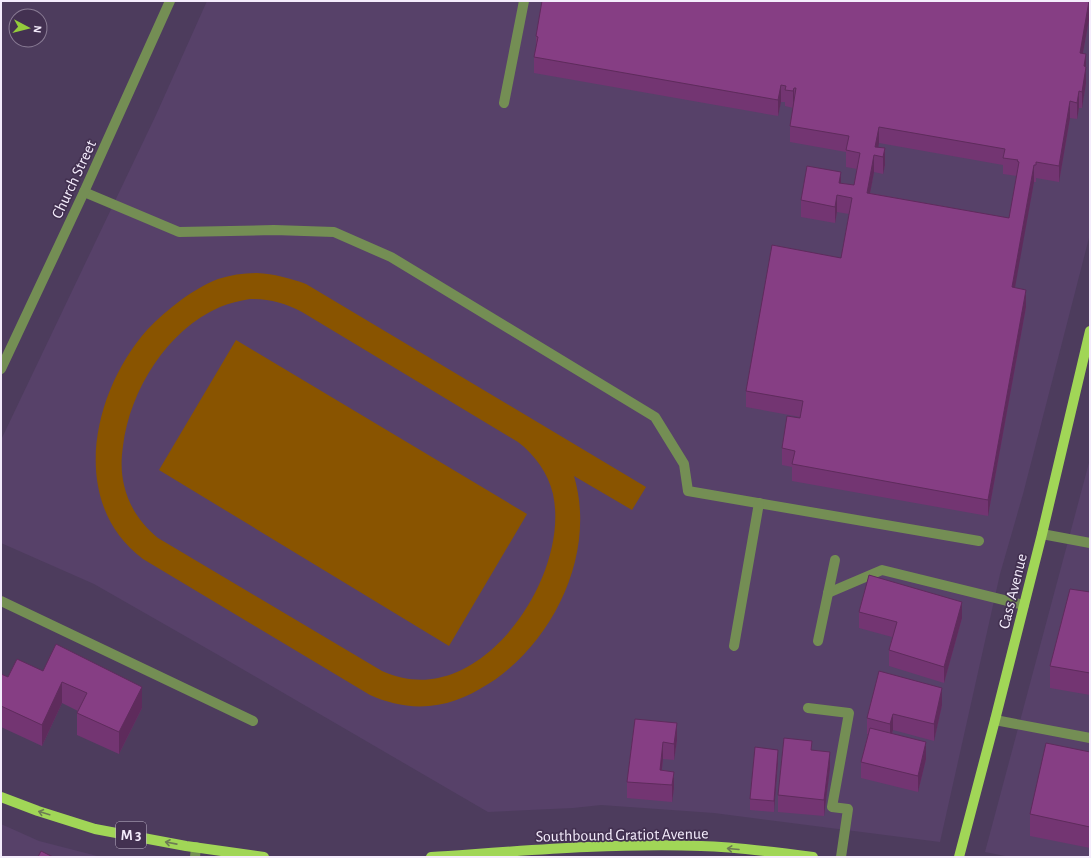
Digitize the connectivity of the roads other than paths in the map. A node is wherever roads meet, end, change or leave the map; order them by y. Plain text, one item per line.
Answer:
1 (170, 1) edge
2 (524, 1) edge
3 (504, 103) dead end
4 (84, 192) junction
5 (1090, 331) edge
6 (1086, 360) edge
7 (1, 369) edge
8 (759, 503) junction
9 (1042, 534) junction
10 (979, 541) dead end
11 (1090, 542) edge
12 (834, 560) dead end
13 (828, 593) junction
14 (1, 601) edge
15 (1024, 605) junction
16 (818, 640) dead end
17 (734, 646) dead end
18 (808, 708) dead end
19 (995, 720) junction
20 (253, 721) dead end
21 (1090, 738) edge
22 (1, 797) edge
23 (196, 852) edge
24 (257, 857) edge
25 (264, 857) edge
26 (431, 857) edge
27 (813, 857) edge
28 (841, 857) edge
29 (959, 857) edge

1 - 4 street, Church Street
2 - 3 street
4 - 7 street, Church Street
4 - 8 street
5 - 6 main road, Cass Avenue
6 - 9 main road, Cass Avenue
8 - 10 street
8 - 17 street
9 - 11 street
9 - 15 main road, Cass Avenue
12 - 13 street
13 - 15 street
13 - 16 street
14 - 20 street
15 - 19 main road, Cass Avenue
18 - 28 street
19 - 21 street
19 - 29 main road, Cass Avenue
23 -> 22 main road, M 3
23 - 24 main road, M 3
24 - 25 main road, M 3
27 -> 26 main road, Southbound Gratiot Avenue

